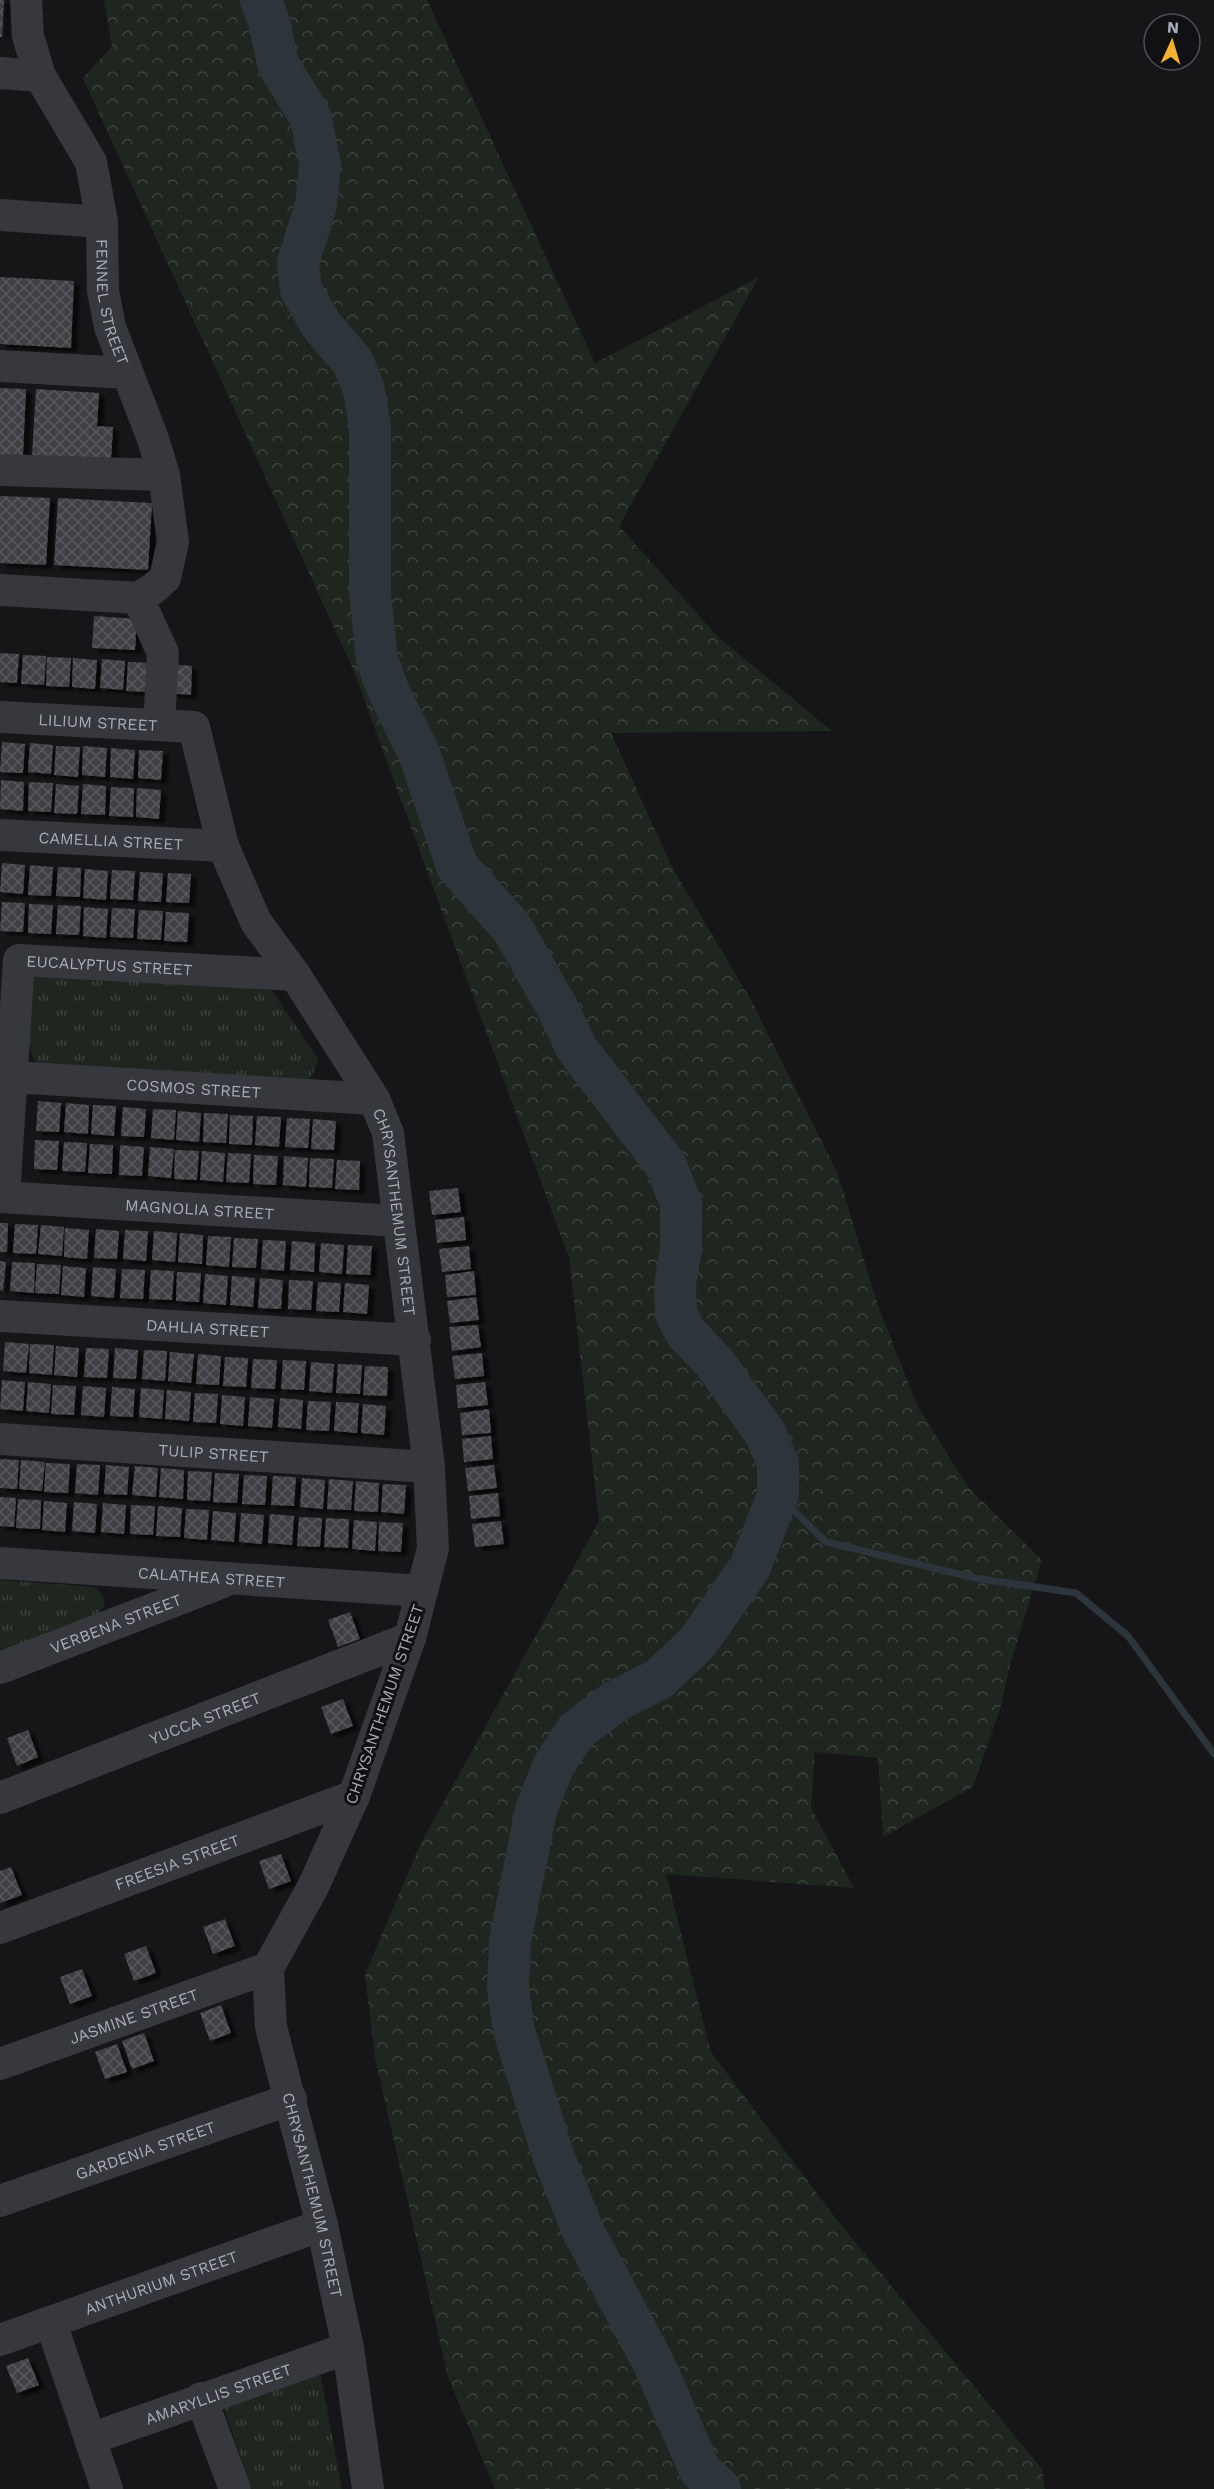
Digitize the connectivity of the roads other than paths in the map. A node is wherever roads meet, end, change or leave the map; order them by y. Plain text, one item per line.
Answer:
1 (26, 0) edge
2 (0, 73) edge
3 (39, 76) junction
4 (0, 215) edge
5 (102, 222) junction
6 (0, 366) edge
7 (127, 373) junction
8 (0, 471) edge
9 (164, 475) junction
10 (0, 590) edge
11 (138, 598) junction
12 (0, 717) edge
13 (159, 725) junction
14 (194, 727) joint
15 (0, 835) edge
16 (223, 846) junction
17 (295, 975) junction
18 (12, 1077) junction
19 (374, 1099) junction
20 (2, 1197) edge
21 (398, 1221) junction
22 (0, 1316) edge
23 (415, 1340) junction
24 (0, 1439) edge
25 (429, 1467) junction
26 (0, 1563) edge
27 (231, 1579) junction
28 (422, 1592) junction
29 (410, 1638) junction
30 (0, 1668) edge
31 (354, 1796) junction
32 (0, 1798) edge
33 (0, 1928) edge
34 (268, 1968) junction
35 (0, 2064) edge
36 (291, 2099) junction
37 (0, 2201) edge
38 (322, 2224) junction
39 (51, 2323) junction
40 (0, 2340) edge
41 (348, 2348) junction
42 (201, 2398) junction
43 (90, 2439) junction
44 (107, 2489) edge
45 (235, 2489) edge
46 (368, 2489) edge

1 - 3 street, FENNEL STREET
2 - 3 street
3 - 5 street, FENNEL STREET
4 - 5 street
5 - 7 street, FENNEL STREET
6 - 7 street
7 - 9 street, FENNEL STREET
8 - 9 street
9 - 11 street, FENNEL STREET
10 - 11 street
11 - 13 street
12 - 13 street, LILIUM STREET
13 - 14 street, LILIUM STREET
14 - 16 street, CHRYSANTHEMUM STREET
15 - 16 street, CAMELLIA STREET
16 - 17 street, CHRYSANTHEMUM STREET
17 - 18 street, EUCALYPTUS STREET
17 - 19 street, CHRYSANTHEMUM STREET
18 - 19 street, COSMOS STREET
18 - 20 street, EUCALYPTUS STREET
19 - 21 street, CHRYSANTHEMUM STREET
20 - 21 street, MAGNOLIA STREET
21 - 23 street, CHRYSANTHEMUM STREET
22 - 23 street, DAHLIA STREET
23 - 25 street, CHRYSANTHEMUM STREET
24 - 25 street, TULIP STREET
25 - 28 street, CHRYSANTHEMUM STREET
26 - 27 street, CALATHEA STREET
27 - 28 street, CALATHEA STREET
27 - 30 street, VERBENA STREET
28 - 29 street, CHRYSANTHEMUM STREET
29 - 31 street, CHRYSANTHEMUM STREET
29 - 32 street, YUCCA STREET
31 - 33 street, FREESIA STREET
31 - 34 street, CHRYSANTHEMUM STREET
34 - 35 street, JASMINE STREET
34 - 36 street, CHRYSANTHEMUM STREET
36 - 37 street, GARDENIA STREET
36 - 38 street, CHRYSANTHEMUM STREET
38 - 39 street, ANTHURIUM STREET
38 - 41 street, CHRYSANTHEMUM STREET
39 - 40 street, ANTHURIUM STREET
39 - 43 street
41 - 42 street, AMARYLLIS STREET
41 - 46 street, CHRYSANTHEMUM STREET
42 - 43 street, AMARYLLIS STREET
42 - 45 street
43 - 44 street

